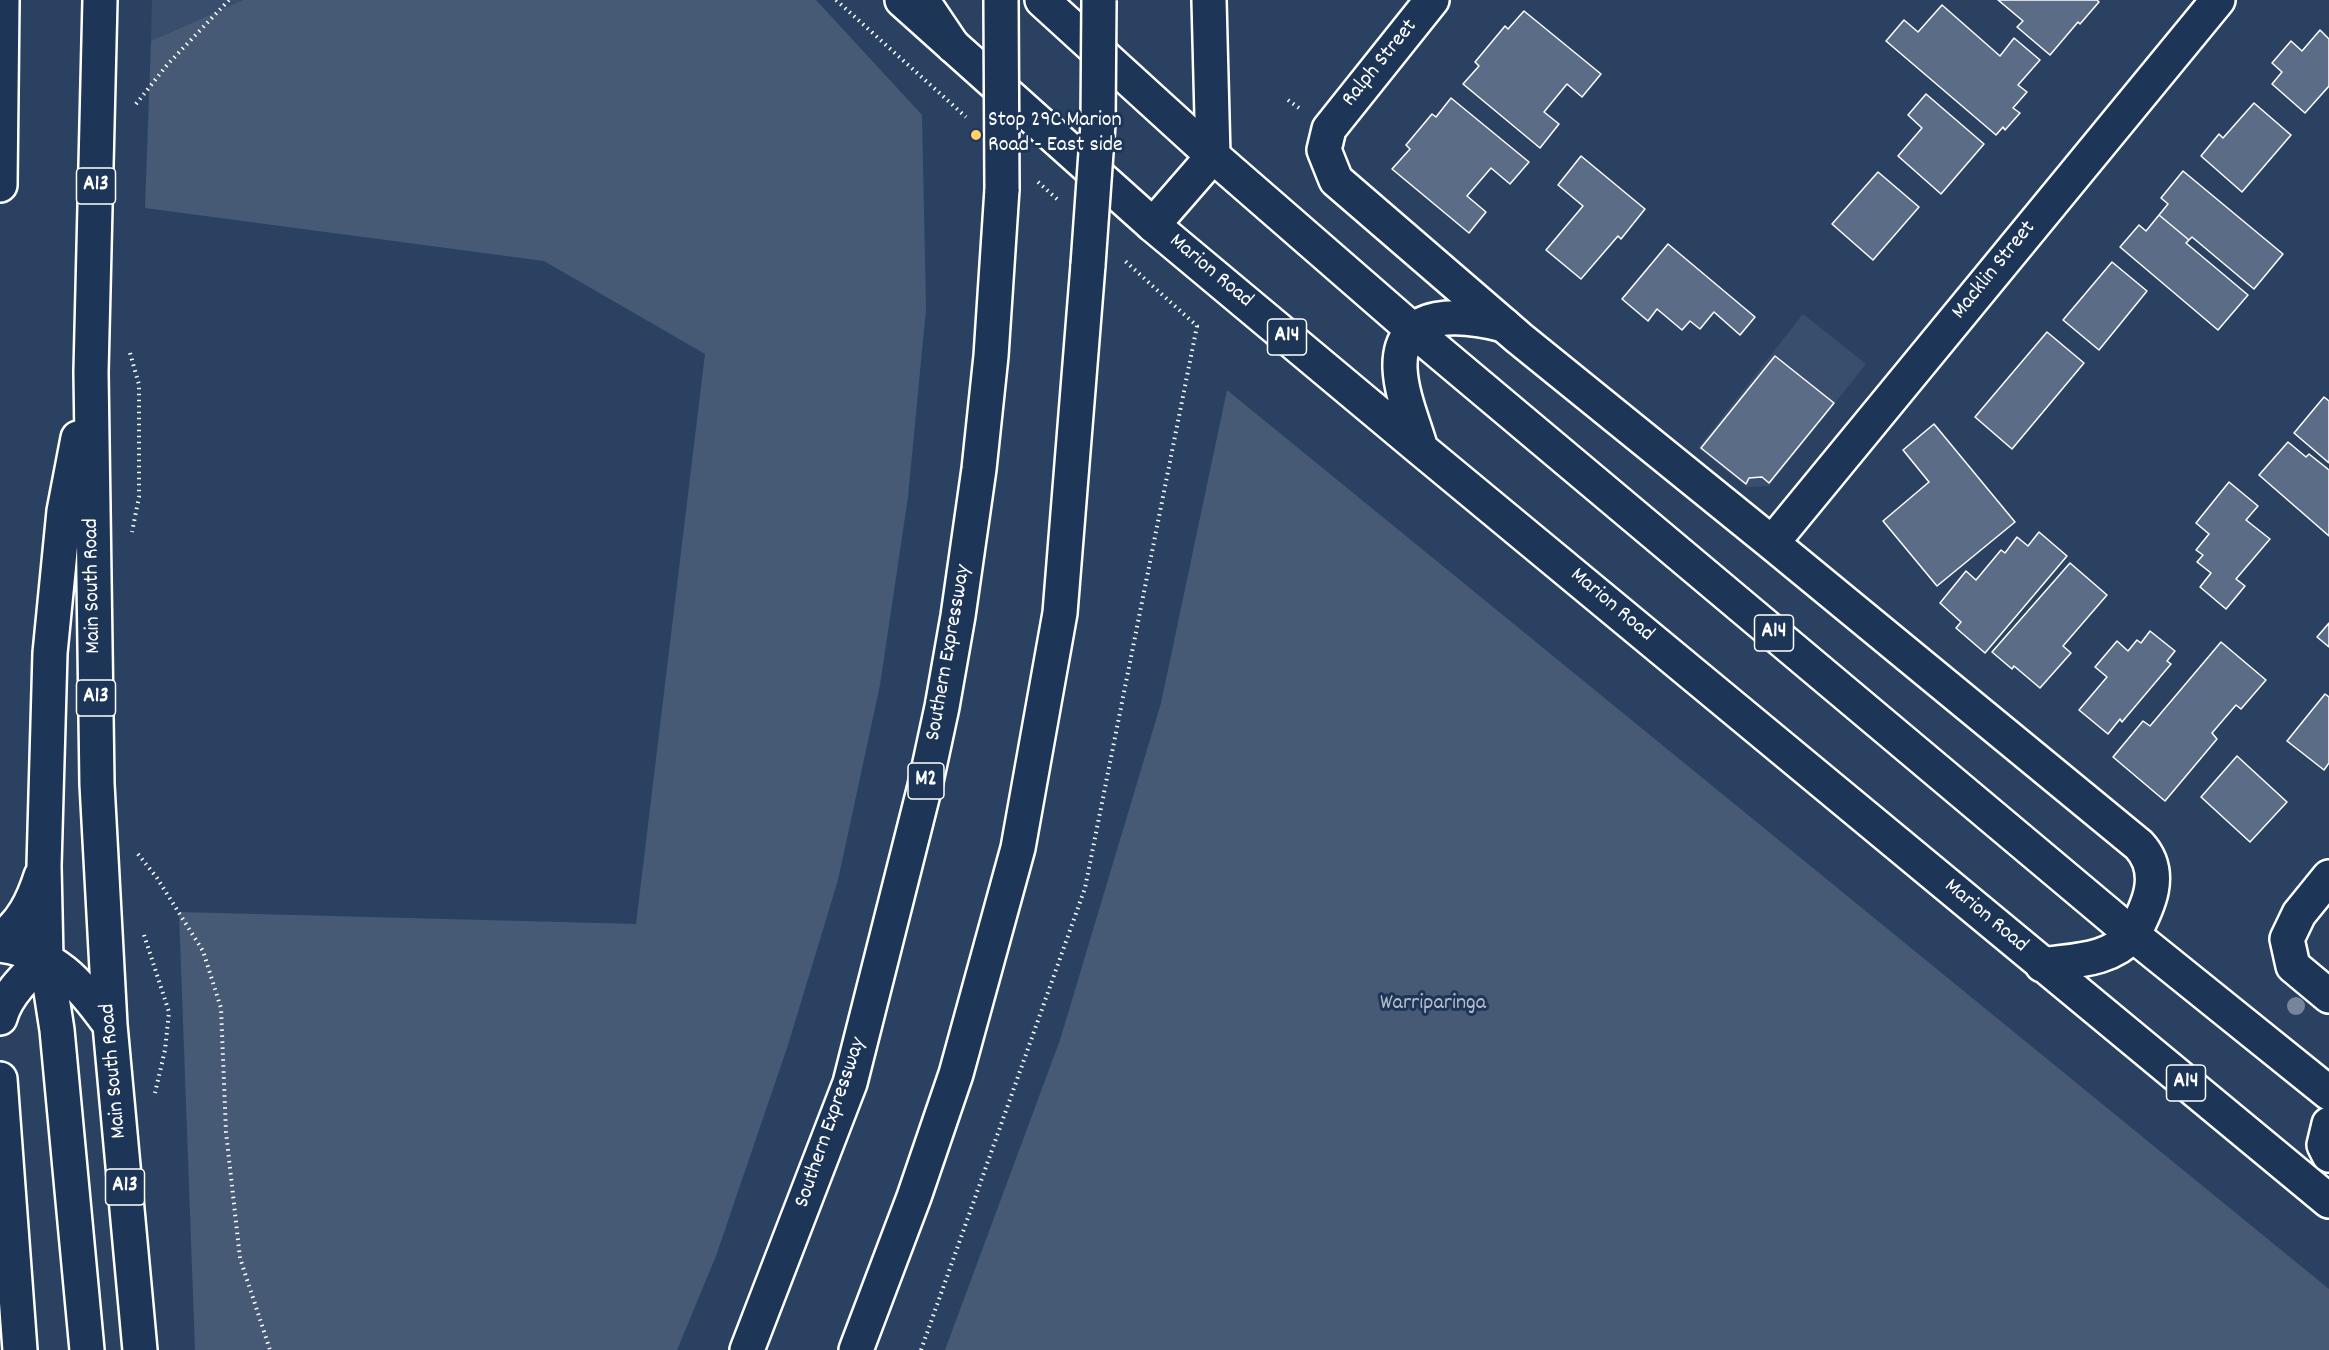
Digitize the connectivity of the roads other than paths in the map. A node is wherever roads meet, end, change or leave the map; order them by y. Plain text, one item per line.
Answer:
1 (2, 0) edge
2 (100, 0) edge
3 (902, 0) edge
4 (922, 0) edge
5 (1002, 0) edge
6 (1042, 0) edge
7 (1099, 0) edge
8 (1209, 0) edge
9 (1432, 0) edge
10 (2218, 0) edge
11 (953, 46) junction
12 (1213, 156) junction
13 (0, 185) edge
14 (1153, 225) junction
15 (1504, 325) junction
16 (1414, 331) junction
17 (91, 372) junction
18 (1421, 449) junction
19 (1772, 543) junction
20 (44, 866) junction
21 (2329, 877) edge
22 (2133, 935) junction
23 (0, 939) edge
24 (0, 945) edge
25 (46, 959) junction
26 (2042, 964) junction
27 (2329, 996) edge
28 (0, 1018) edge
29 (110, 1025) junction
30 (0, 1079) edge
31 (2329, 1094) edge
32 (2329, 1124) edge
33 (2329, 1155) edge
34 (2329, 1201) edge
35 (20, 1350) edge
36 (87, 1350) edge
37 (140, 1350) edge
38 (747, 1350) edge
39 (856, 1350) edge

1 - 13 main road
2 - 17 main road, Main South Road / A13
3 - 11 main road, Marion Road / A14
4 - 11 main road
5 - 38 main road, Southern Expressway / M2, bridge
6 - 12 main road, A14
7 - 39 main road, bridge
8 - 12 main road
9 - 15 main road, Ralph Street
10 - 19 main road, Macklin Street
11 - 14 main road, Marion Road / A14
12 - 14 main road
12 - 16 main road, A14
14 - 18 main road, Marion Road / A14
15 - 16 main road
15 - 19 main road
16 - 18 main road
16 - 22 main road, A14
17 - 20 main road
17 - 29 main road, Main South Road / A13
18 - 26 main road, Marion Road / A14
19 - 22 main road
20 - 23 main road
20 - 25 main road
21 - 27 main road
22 - 26 main road
22 - 31 main road, A14
24 - 25 main road
25 - 28 main road
25 - 29 main road
25 - 36 main road
26 - 34 main road, Marion Road / A14
29 - 37 main road, Main South Road / A13
30 - 35 main road
32 - 33 main road

